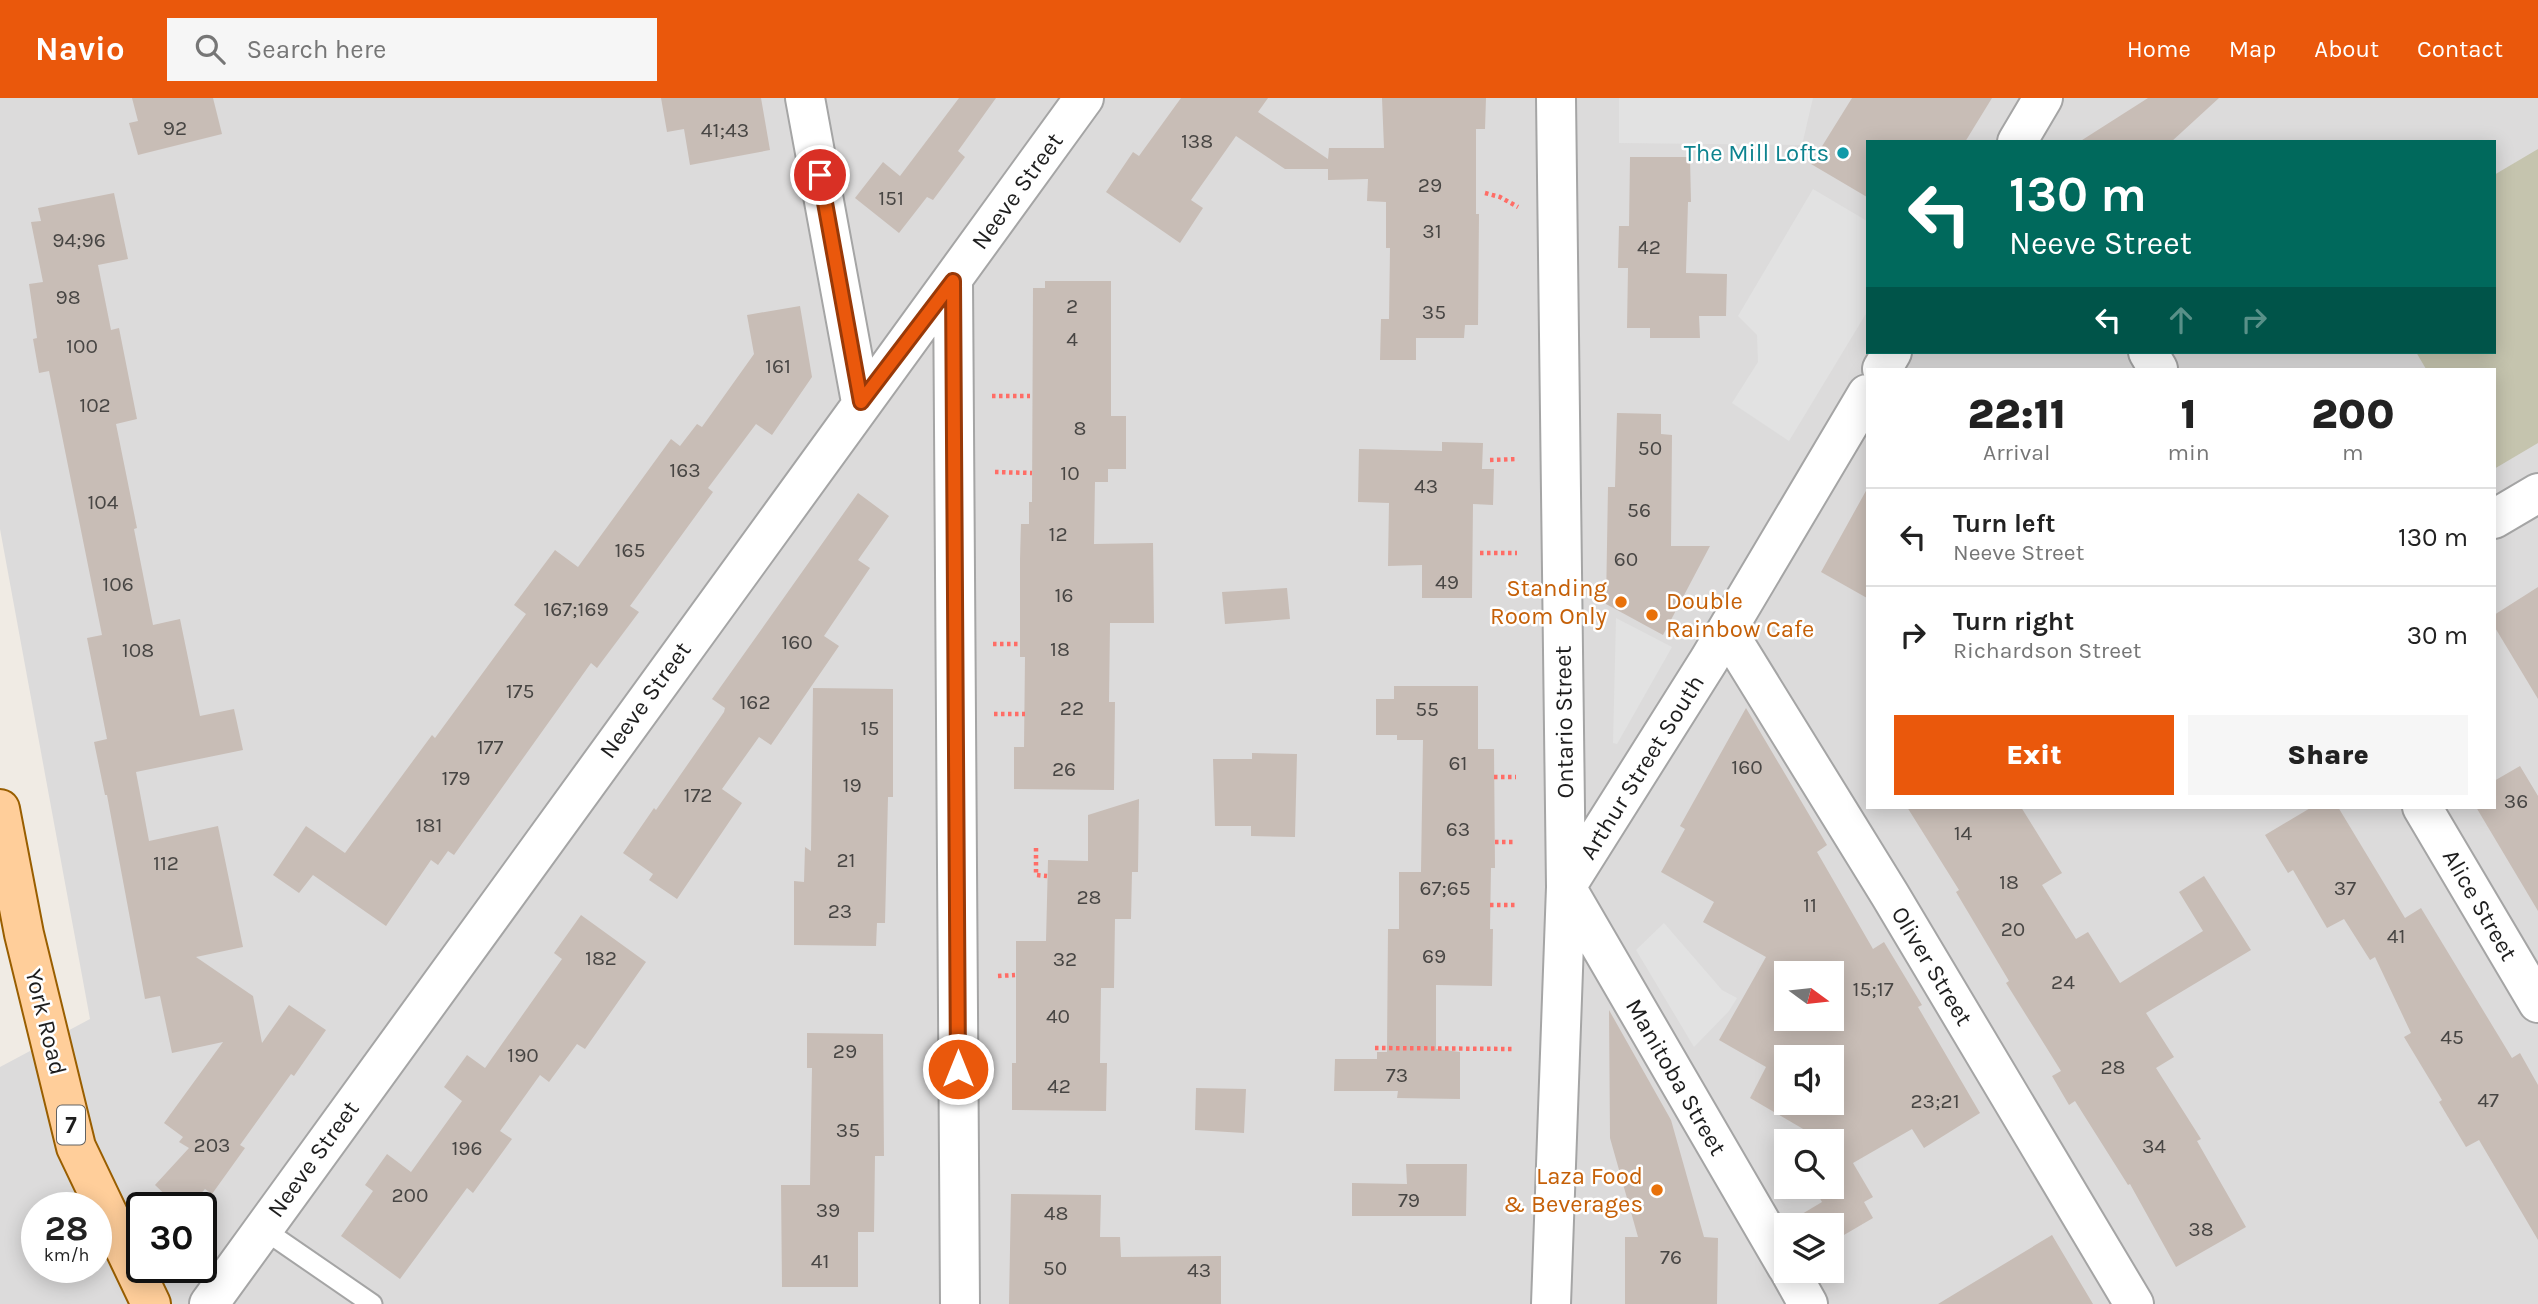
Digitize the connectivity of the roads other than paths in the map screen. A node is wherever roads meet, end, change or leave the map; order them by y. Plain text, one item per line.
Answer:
1 (805, 98) edge
2 (1084, 98) edge
3 (1556, 98) edge
4 (2043, 98) edge
5 (2018, 140) edge
6 (953, 281) junction
7 (1866, 396) edge
8 (861, 402) junction
9 (2538, 493) edge
10 (2496, 518) edge
11 (1727, 631) junction
12 (0, 809) edge
13 (2424, 809) edge
14 (1566, 887) junction
15 (2538, 1003) edge
16 (263, 1229) junction
17 (1774, 1245) edge
18 (1796, 1283) edge
19 (151, 1304) edge
20 (209, 1304) edge
21 (372, 1304) edge
22 (960, 1304) edge
23 (1551, 1304) edge
24 (1808, 1304) edge
25 (2134, 1304) edge

1 - 8 street
2 - 6 street, Neeve Street
3 - 14 street, Ontario Street
4 - 5 street
6 - 8 street, Neeve Street
6 - 22 street
7 - 11 street, Arthur Street South
8 - 16 street, Neeve Street
9 - 10 street
11 - 14 street, Arthur Street South
11 - 25 street, Oliver Street
12 - 19 main road, York Road / 7
13 - 15 street, Alice Street
14 - 17 street, Manitoba Street
14 - 23 street, Ontario Street
16 - 20 street, Neeve Street
16 - 21 lane
18 - 24 street, Manitoba Street

